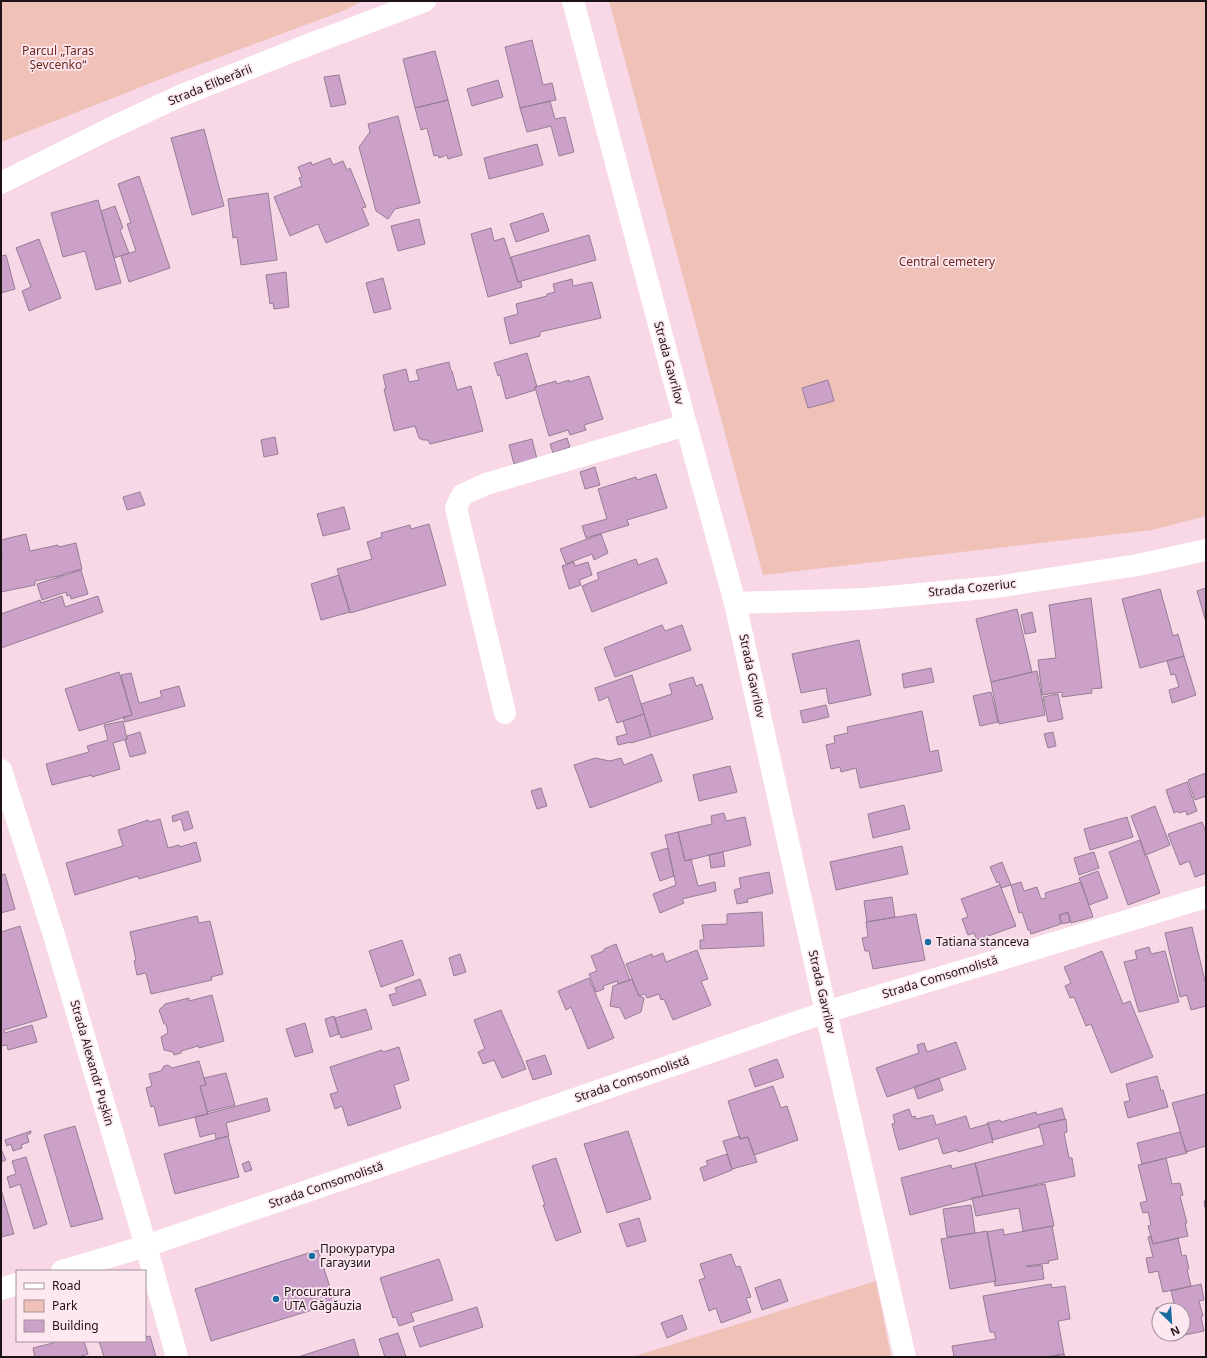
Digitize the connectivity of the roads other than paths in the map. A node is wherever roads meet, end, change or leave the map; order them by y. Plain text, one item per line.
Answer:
1 (425, 1) edge
2 (573, 1) edge
3 (1, 183) edge
4 (686, 425) junction
5 (1206, 550) edge
6 (735, 602) junction
7 (505, 713) dead end
8 (1, 770) edge
9 (1206, 897) edge
10 (826, 1012) junction
11 (146, 1246) junction
12 (65, 1270) edge
13 (16, 1284) edge
14 (1, 1289) edge
15 (177, 1357) edge
16 (905, 1357) edge

1 - 3 street, Strada Eliberării
2 - 4 street, Strada Gavrilov
4 - 6 street, Strada Gavrilov
4 - 7 street
5 - 6 street, Strada Cozeriuc
6 - 10 street, Strada Gavrilov
8 - 11 street, Strada Alexandr Pușkin
9 - 10 street, Strada Comsomolistă
10 - 11 street, Strada Comsomolistă
10 - 16 street, Strada Gavrilov
11 - 12 street, Strada Comsomolistă
11 - 15 street, Strada Alexandr Pușkin
13 - 14 street

